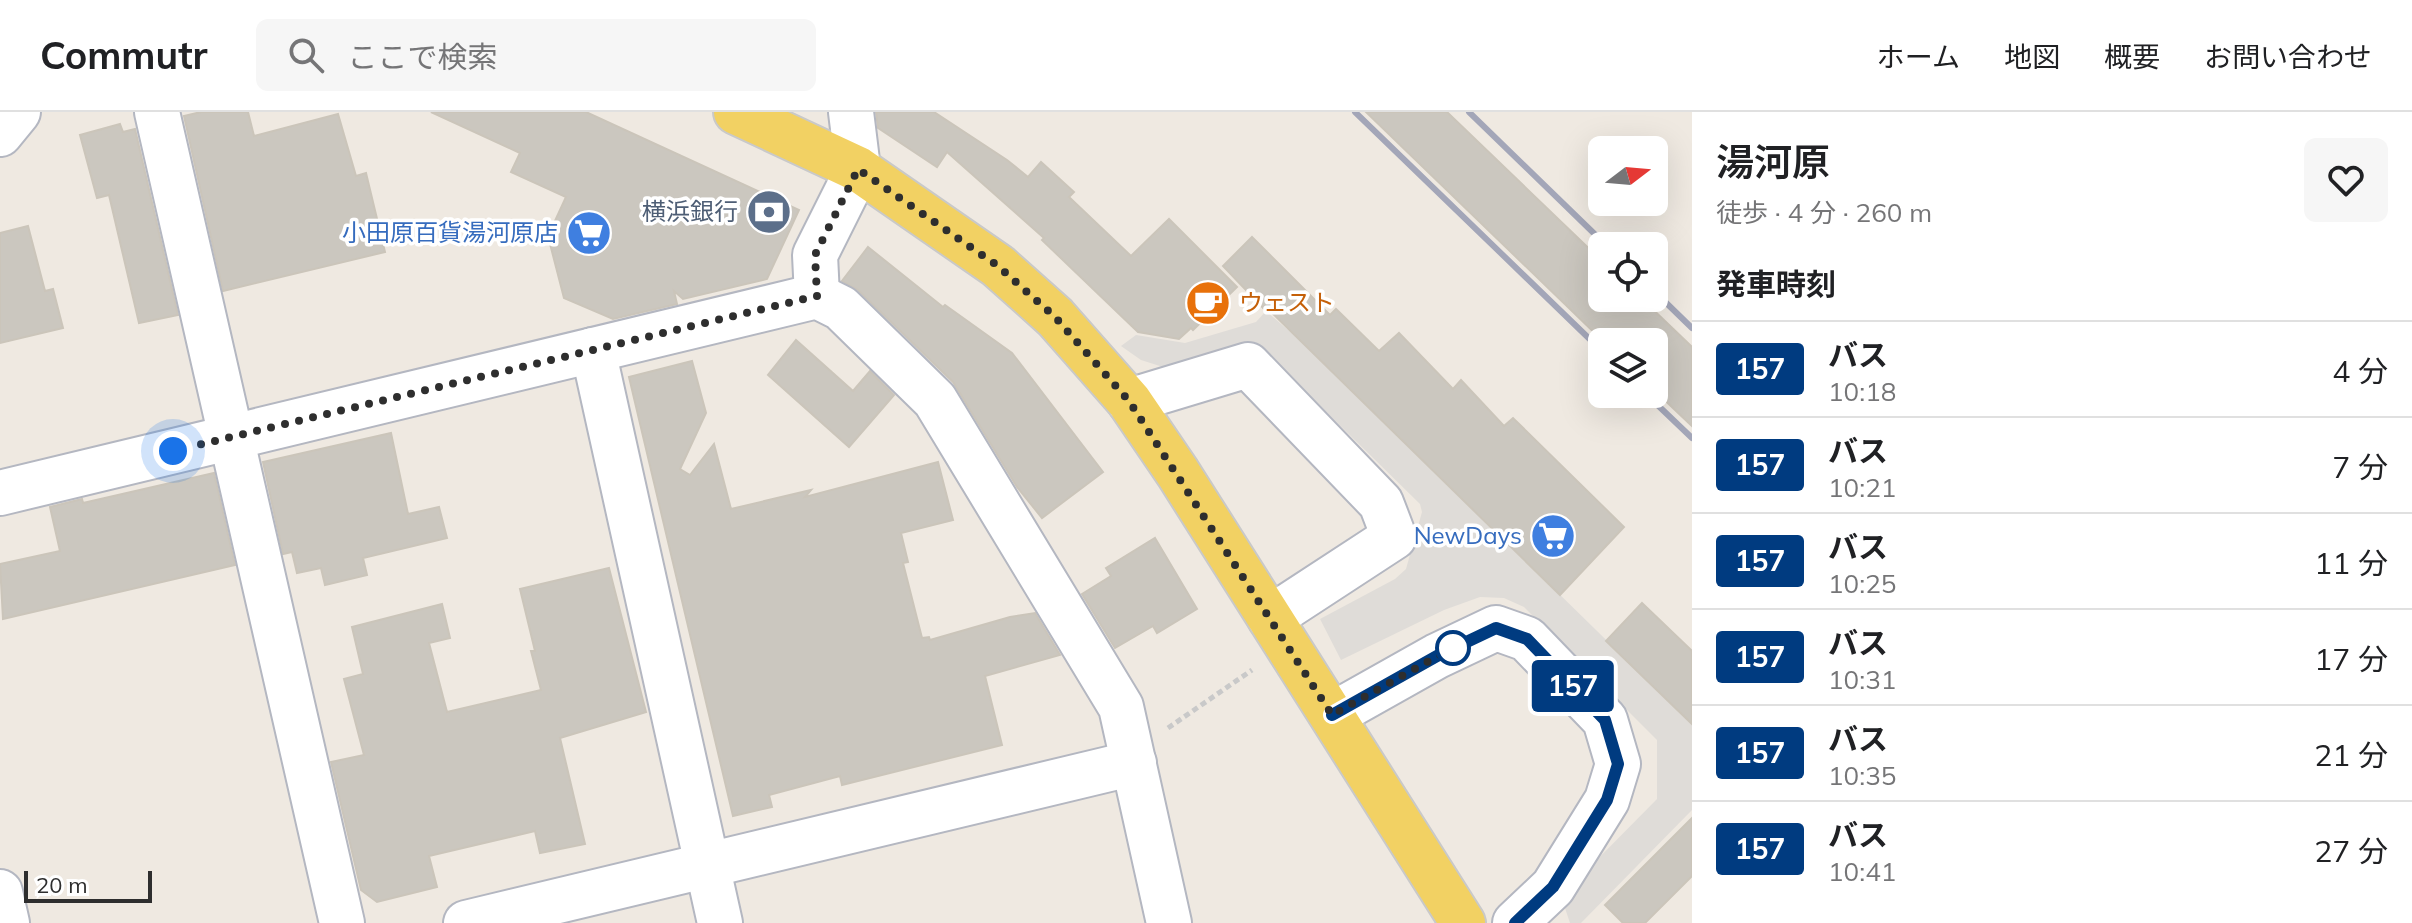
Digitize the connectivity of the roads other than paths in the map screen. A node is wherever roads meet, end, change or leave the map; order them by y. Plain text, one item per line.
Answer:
1 (18, 112) edge
2 (157, 112) edge
3 (736, 112) edge
4 (851, 112) edge
5 (0, 134) edge
6 (858, 169) junction
7 (817, 296) junction
8 (593, 350) junction
9 (1129, 401) junction
10 (231, 437) junction
11 (0, 493) edge
12 (1270, 618) junction
13 (1332, 715) junction
14 (1134, 763) junction
15 (707, 865) junction
16 (0, 892) edge
17 (7, 923) edge
18 (342, 923) edge
19 (466, 923) edge
20 (720, 923) edge
21 (1169, 923) edge
22 (1463, 923) edge
23 (1515, 923) edge

1 - 5 street
2 - 10 street
3 - 6 main road
4 - 6 street
6 - 7 street
6 - 9 main road
7 - 8 street
7 - 14 street
8 - 10 street
8 - 15 street
9 - 12 main road
9 - 12 street
10 - 11 street
10 - 18 street
12 - 13 main road
13 - 22 main road
13 - 23 street
14 - 15 street
14 - 21 street
15 - 19 street
15 - 20 street
16 - 17 street

